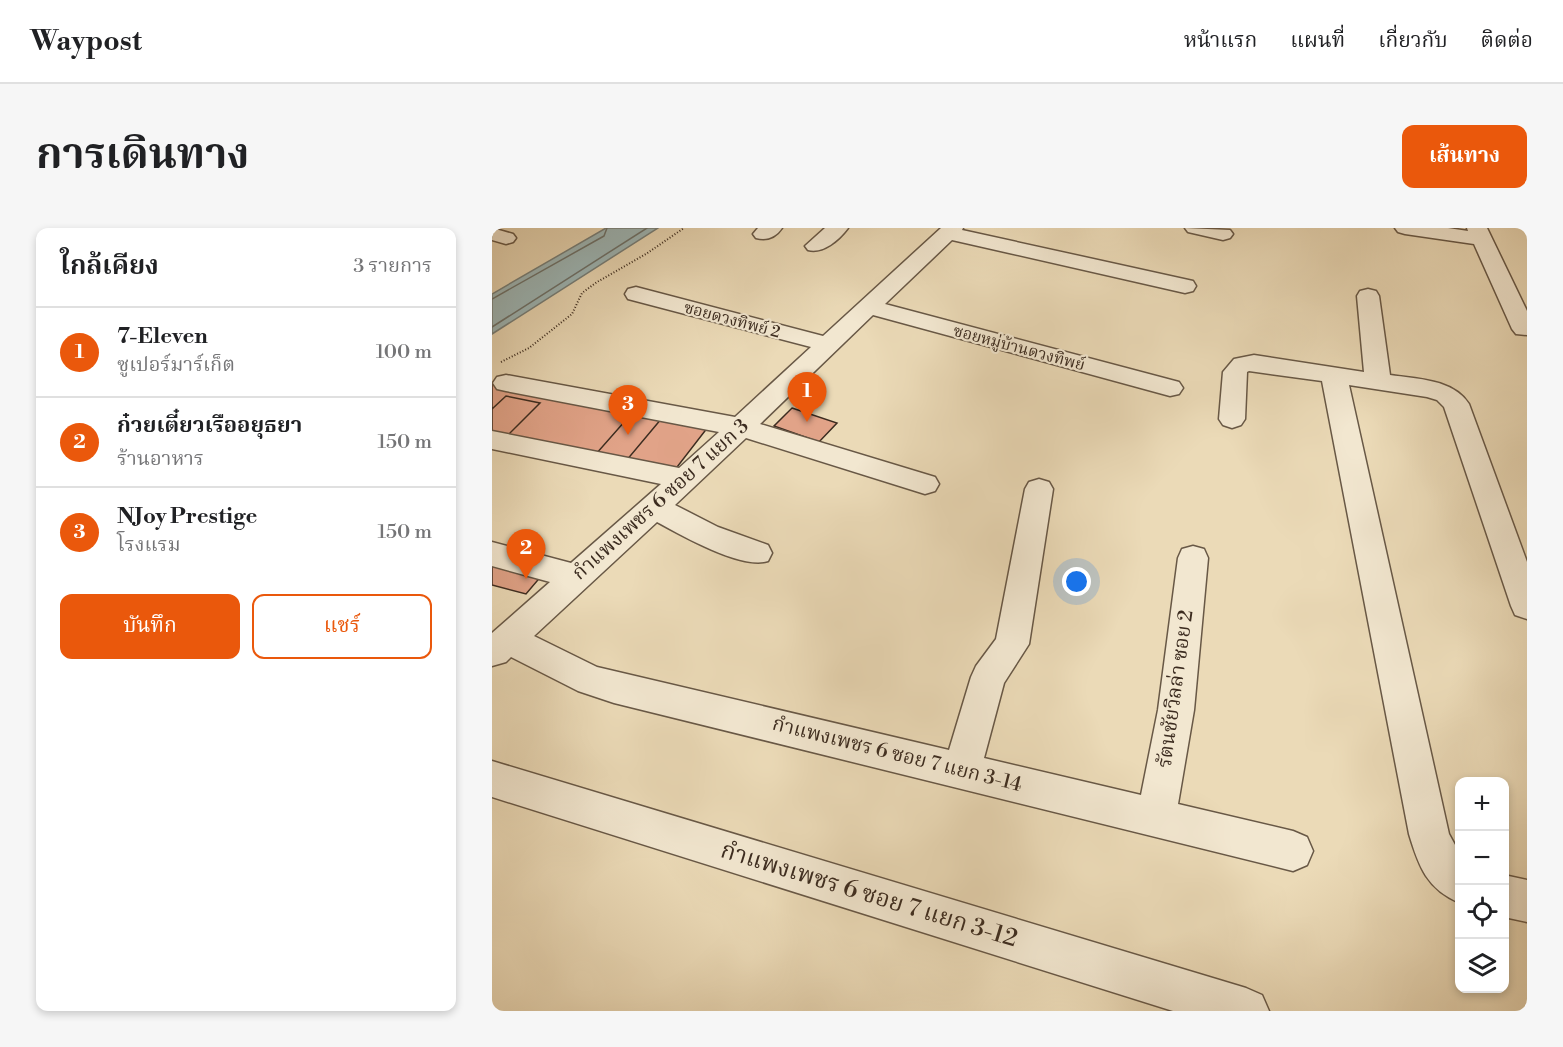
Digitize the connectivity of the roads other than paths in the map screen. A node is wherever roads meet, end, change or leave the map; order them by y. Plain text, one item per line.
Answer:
1 (838, 228) edge
2 (1195, 228) edge
3 (1405, 228) edge
4 (951, 230) edge
5 (1223, 234) dead end
6 (1480, 234) edge
7 (815, 246) dead end
8 (1049, 256) junction
9 (1029, 276) dead end
10 (1185, 286) dead end
11 (636, 294) dead end
12 (1368, 296) dead end
13 (869, 307) junction
14 (1524, 329) dead end
15 (829, 345) junction
16 (499, 375) edge
17 (1334, 376) junction
18 (1378, 382) junction
19 (1170, 388) dead end
20 (1232, 419) dead end
21 (741, 427) junction
22 (492, 440) edge
23 (685, 479) junction
24 (925, 484) dead end
25 (1039, 489) dead end
26 (653, 507) junction
27 (757, 553) dead end
28 (492, 554) edge
29 (1193, 558) dead end
30 (577, 577) junction
31 (1527, 606) edge
32 (500, 647) edge
33 (962, 770) junction
34 (492, 779) edge
35 (1156, 819) junction
36 (1293, 851) dead end
37 (1455, 878) edge
38 (1509, 897) edge
39 (1527, 901) edge
40 (1246, 1011) edge

1 - 7 street
2 - 5 street
3 - 6 street
4 - 8 street
4 - 13 street, กำแพงเพชร 6 ซอย 7 แยก 3
6 - 14 street
8 - 9 street
8 - 10 street
11 - 15 street, ซอยดวงทิพย์ 2
12 - 18 street
13 - 15 street, กำแพงเพชร 6 ซอย 7 แยก 3
13 - 19 street, ซอยหมู่บ้านดวงทิพย์
15 - 21 street, กำแพงเพชร 6 ซอย 7 แยก 3
16 - 21 street
17 - 18 street
17 - 20 street
17 - 37 street
18 - 31 street
21 - 23 street, กำแพงเพชร 6 ซอย 7 แยก 3
21 - 24 street
22 - 23 street
23 - 26 street, กำแพงเพชร 6 ซอย 7 แยก 3
25 - 33 street
26 - 27 street
26 - 30 street, กำแพงเพชร 6 ซอย 7 แยก 3
28 - 30 street
29 - 35 street, รัตนชัยวิลล่า ซอย 2
30 - 32 street, กำแพงเพชร 6 ซอย 7 แยก 3
32 - 33 street, กำแพงเพชร 6 ซอย 7 แยก 3-14
33 - 35 street, กำแพงเพชร 6 ซอย 7 แยก 3-14
34 - 40 street, กำแพงเพชร 6 ซอย 7 แยก 3-12
35 - 36 street, กำแพงเพชร 6 ซอย 7 แยก 3-14
38 - 39 street

